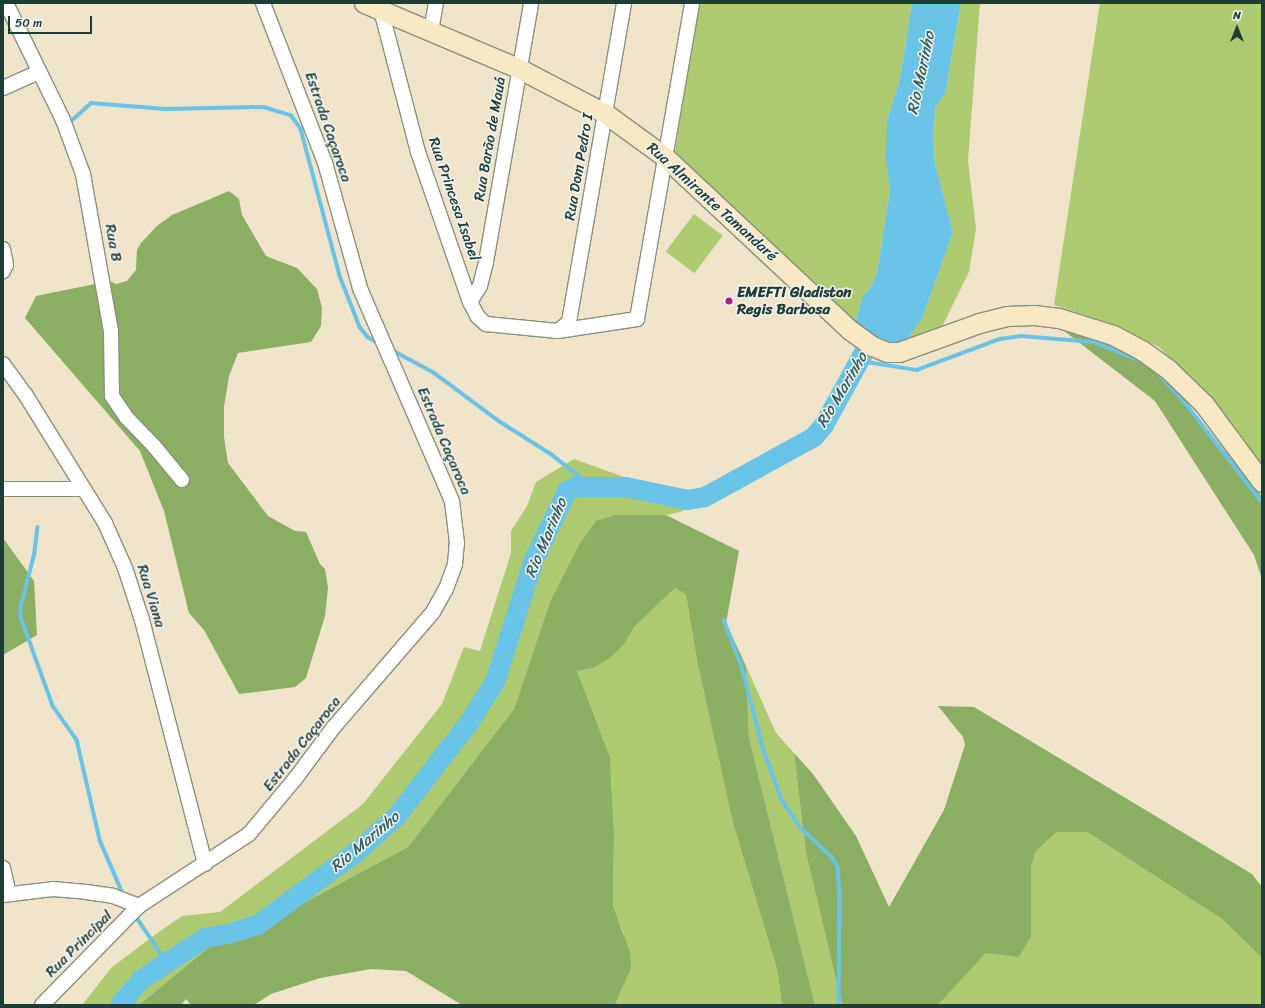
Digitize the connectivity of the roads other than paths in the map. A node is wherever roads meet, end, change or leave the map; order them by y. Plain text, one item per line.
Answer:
1 (6, 3) edge
2 (263, 3) edge
3 (436, 3) edge
4 (531, 3) edge
5 (624, 3) edge
6 (692, 3) edge
7 (372, 6) edge
8 (431, 31) junction
9 (520, 69) junction
10 (38, 72) junction
11 (3, 88) edge
12 (606, 114) junction
13 (665, 157) junction
14 (3, 249) edge
15 (3, 271) edge
16 (470, 302) junction
17 (558, 331) junction
18 (3, 364) edge
19 (182, 480) dead end
20 (1262, 482) edge
21 (83, 489) junction
22 (3, 490) edge
23 (205, 864) junction
24 (3, 868) edge
25 (6, 894) edge
26 (140, 906) junction
27 (42, 1005) edge

1 - 10 street, Rua B
2 - 23 street, Estrada Caçaroca
3 - 8 street
4 - 9 street, Rua Barão de Mauá
5 - 12 street, Rua Dom Pedro I
6 - 13 street
7 - 8 main road, Rua Almirante Tamandaré
7 - 16 street, Rua Princesa Isabel
8 - 9 main road, Rua Almirante Tamandaré
9 - 12 main road, Rua Almirante Tamandaré
9 - 16 street, Rua Barão de Mauá
10 - 11 street
10 - 19 street, Rua B
12 - 13 main road, Rua Almirante Tamandaré
12 - 17 street, Rua Dom Pedro I
13 - 17 street, Rua Princesa Isabel
13 - 20 main road, Rua Almirante Tamandaré
14 - 15 street
16 - 17 street, Rua Princesa Isabel
18 - 21 street, Rua Viana
21 - 22 street
21 - 23 street, Rua Viana
23 - 26 street, Estrada Caçaroca
24 - 25 street
25 - 26 street
26 - 27 street, Rua Principal

